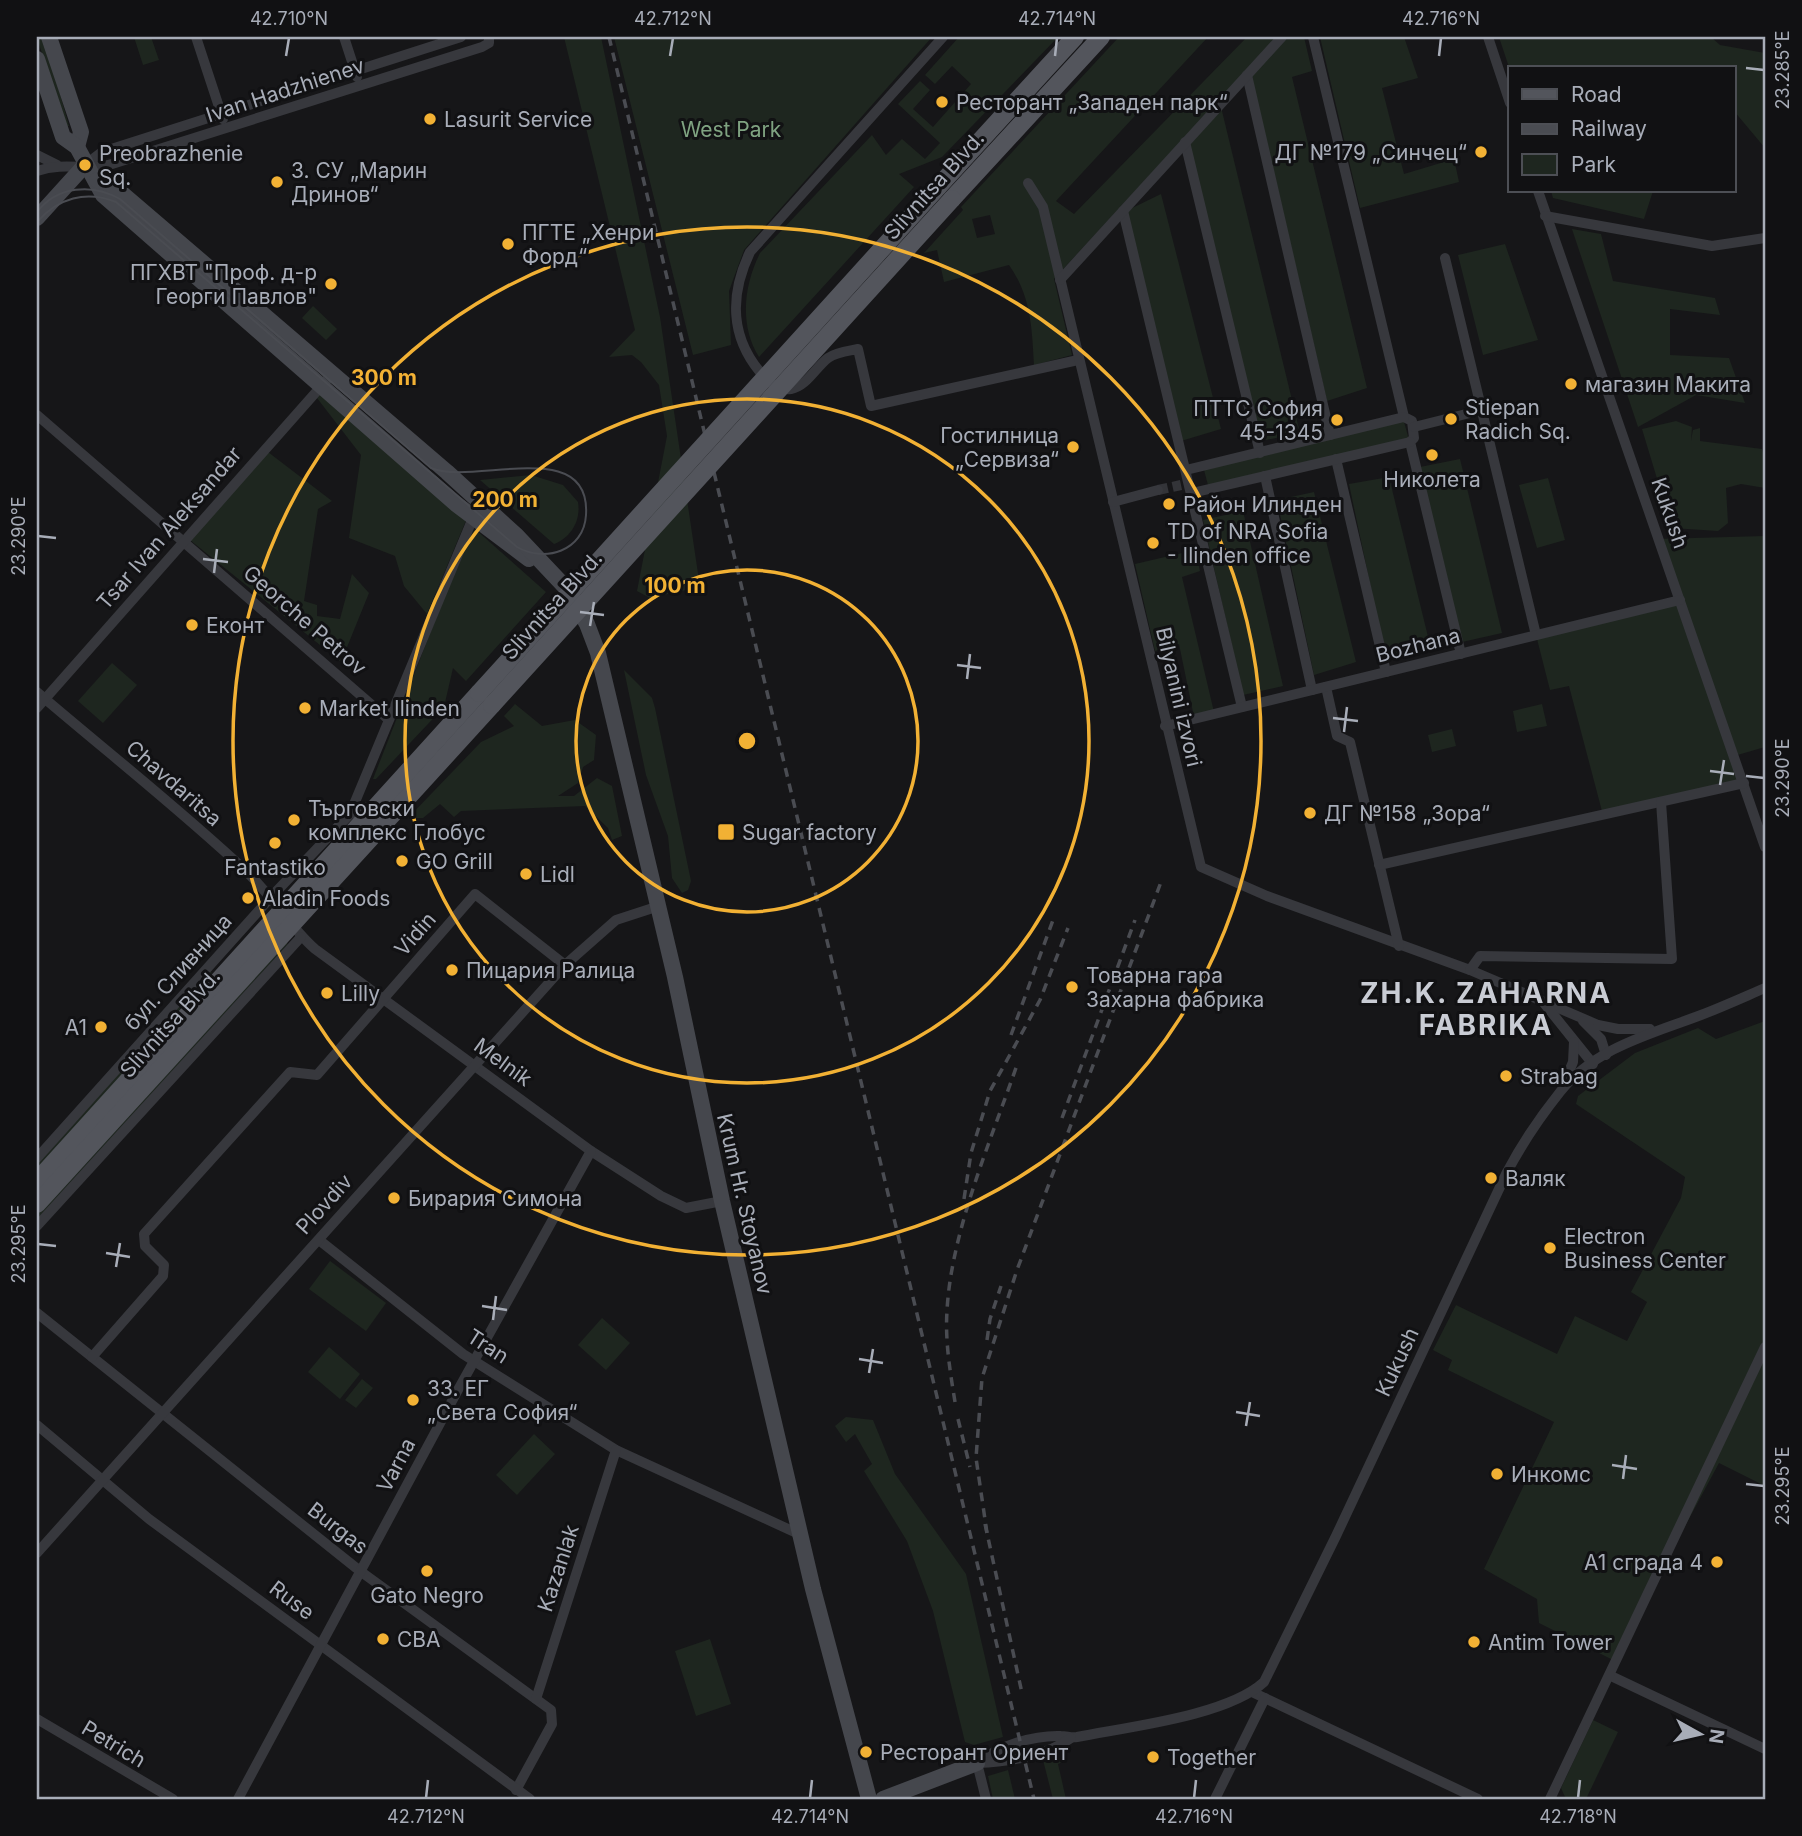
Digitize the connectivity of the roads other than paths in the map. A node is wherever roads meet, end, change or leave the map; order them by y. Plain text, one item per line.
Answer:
1 (49, 37) edge
2 (196, 37) edge
3 (344, 37) edge
4 (461, 37) edge
5 (489, 37) edge
6 (943, 37) edge
7 (1075, 37) edge
8 (1101, 37) edge
9 (1282, 37) edge
10 (1313, 37) edge
11 (1488, 37) edge
12 (37, 59) edge
13 (355, 71) junction
14 (1247, 75) junction
15 (360, 86) junction
16 (1508, 97) edge
17 (221, 113) junction
18 (226, 128) junction
19 (1185, 142) junction
20 (77, 147) junction
21 (37, 155) edge
22 (57, 164) junction
23 (85, 165) junction
24 (37, 171) edge
25 (1028, 183) dead end
26 (1538, 192) edge
27 (1123, 211) junction
28 (1545, 216) junction
29 (37, 218) edge
30 (1765, 238) edge
31 (1445, 258) dead end
32 (1060, 280) junction
33 (1078, 360) junction
34 (326, 380) junction
35 (1482, 410) junction
36 (37, 415) edge
37 (1404, 417) junction
38 (1414, 427) junction
39 (1330, 435) junction
40 (1410, 442) junction
41 (1260, 453) junction
42 (1336, 459) junction
43 (1186, 470) junction
44 (1265, 476) junction
45 (1187, 487) junction
46 (1158, 490) tunnel mouth
47 (1113, 502) junction
48 (482, 504) junction
49 (472, 517) junction
50 (184, 540) junction
51 (557, 578) junction
52 (1680, 600) junction
53 (1536, 635) junction
54 (1461, 654) junction
55 (1386, 672) junction
56 (1326, 687) junction
57 (1312, 690) junction
58 (41, 695) edge
59 (486, 699) junction
60 (1242, 707) junction
61 (37, 708) edge
62 (388, 719) junction
63 (1166, 726) junction
64 (1744, 783) junction
65 (391, 793) junction
66 (1661, 802) junction
67 (350, 814) junction
68 (1765, 847) edge
69 (1378, 865) junction
70 (659, 906) junction
71 (286, 917) junction
72 (1398, 946) junction
73 (565, 965) junction
74 (1470, 970) junction
75 (1765, 988) edge
76 (384, 999) junction
77 (1542, 1001) junction
78 (1578, 1016) junction
79 (1656, 1028) junction
80 (1574, 1042) junction
81 (1606, 1055) junction
82 (1593, 1063) junction
83 (475, 1065) junction
84 (1561, 1091) junction
85 (591, 1151) junction
86 (37, 1158) edge
87 (37, 1181) edge
88 (722, 1202) junction
89 (37, 1204) edge
90 (37, 1226) edge
91 (318, 1240) junction
92 (37, 1313) edge
93 (1765, 1347) edge
94 (92, 1357) junction
95 (474, 1361) junction
96 (162, 1414) junction
97 (37, 1425) edge
98 (616, 1450) junction
99 (103, 1481) junction
100 (801, 1535) junction
101 (41, 1541) edge
102 (37, 1553) edge
103 (360, 1571) junction
104 (320, 1645) junction
105 (1611, 1676) junction
106 (1252, 1692) junction
107 (1265, 1698) junction
108 (536, 1699) junction
109 (37, 1718) edge
110 (1765, 1749) edge
111 (977, 1763) junction
112 (516, 1790) junction
113 (173, 1799) edge
114 (238, 1799) edge
115 (530, 1799) edge
116 (869, 1799) edge
117 (883, 1799) edge
118 (986, 1799) edge
119 (1215, 1799) edge
120 (1478, 1799) edge
121 (1550, 1799) edge

1 - 20 street
2 - 17 street
3 - 13 street
4 - 13 street, Ivan Hadzhienev
5 - 15 street, Ivan Hadzhienev
6 - 33 street
7 - 59 main road, Slivnitsa Blvd., bridge
8 - 59 main road, Slivnitsa Blvd., bridge
9 - 14 street
10 - 37 street
11 - 16 street
12 - 20 street
13 - 15 street
13 - 17 street, Ivan Hadzhienev
14 - 19 street
14 - 39 street
15 - 18 street, Ivan Hadzhienev
17 - 18 street
17 - 23 street, Ivan Hadzhienev
18 - 23 street, Ivan Hadzhienev
19 - 27 street
19 - 41 street
20 - 23 street
21 - 22 street, Ivan Hadzhienev
22 - 23 street, Ivan Hadzhienev
22 - 24 street, Ivan Hadzhienev
23 - 29 street
23 - 34 street
25 - 32 street, Bilyanini izvori
26 - 28 street, Kukush
27 - 32 street
27 - 43 street
28 - 30 street
28 - 52 street, Kukush
31 - 35 street
32 - 33 street, Bilyanini izvori
33 - 47 street, Bilyanini izvori
34 - 48 street
34 - 49 street
34 - 50 street, Tsar Ivan Aleksandar
35 - 38 street
35 - 53 street
36 - 50 street, Georche Petrov
37 - 38 street
37 - 39 street
38 - 40 street
39 - 41 street
40 - 42 street
40 - 54 street
41 - 43 street
42 - 44 street
42 - 55 street
43 - 45 street
44 - 45 street
44 - 57 street
45 - 60 street
46 - 47 street
47 - 63 street, Bilyanini izvori
48 - 49 street
48 - 51 street
49 - 51 street
49 - 62 street
50 - 58 street, Tsar Ivan Aleksandar
50 - 62 street, Georche Petrov
51 - 70 street, Krum Hr. Stoyanov
52 - 53 street, Bozhana
52 - 64 street, Kukush
53 - 54 street, Bozhana
54 - 55 street, Bozhana
55 - 56 street, Bozhana
56 - 57 street, Bozhana
56 - 69 street
57 - 60 street, Bozhana
58 - 61 street, Tsar Ivan Aleksandar
58 - 71 street, Chavdaritsa
59 - 65 main road, Slivnitsa Blvd.
59 - 71 main road, Slivnitsa Blvd.
60 - 63 street, Bozhana
62 - 67 street
63 - 72 street, Bilyanini izvori
64 - 66 street
64 - 68 street, Kukush
65 - 67 street, Slivnitsa Blvd.
65 - 71 main road, Slivnitsa Blvd.
66 - 69 street
66 - 74 street
67 - 71 street, бул. Сливница
69 - 72 street
70 - 73 street, Plovdiv
70 - 88 street, Krum Hr. Stoyanov
71 - 76 street, Melnik
71 - 86 street, бул. Сливница
71 - 87 main road, Slivnitsa Blvd.
71 - 89 main road, Slivnitsa Blvd.
71 - 90 street, Slivnitsa Blvd.
72 - 74 street, Bilyanini izvori
73 - 76 street, Vidin
73 - 83 street, Plovdiv
74 - 77 street, Bilyanini izvori
75 - 79 street, Kukush
76 - 83 street, Melnik
76 - 94 street, Vidin
77 - 78 street, Bilyanini izvori
77 - 80 street, Bilyanini izvori
78 - 79 street, Bilyanini izvori
78 - 81 street, Bilyanini izvori
79 - 81 street, Kukush
80 - 82 street, Bilyanini izvori
80 - 84 street
81 - 82 street, Kukush
82 - 84 street, Kukush
83 - 85 street, Melnik
83 - 91 street, Plovdiv
84 - 106 street, Kukush
85 - 88 street, Melnik
85 - 95 street, Varna
88 - 100 street, Krum Hr. Stoyanov
91 - 95 street, Tran
91 - 96 street, Plovdiv
92 - 94 street, Burgas
93 - 105 street
94 - 96 street, Burgas
95 - 98 street, Tran
95 - 103 street, Varna
96 - 99 street, Plovdiv
96 - 103 street, Burgas
97 - 99 street, Ruse
98 - 100 street, Tran
98 - 108 street, Kazanlak
99 - 101 street, Plovdiv
99 - 104 street, Ruse
100 - 116 street, Krum Hr. Stoyanov
101 - 102 street, Plovdiv
103 - 104 street, Varna
103 - 108 street, Burgas
104 - 112 street, Ruse
104 - 114 street, Varna
105 - 110 street
105 - 121 street
106 - 107 street
106 - 111 street
107 - 119 street
107 - 120 street
108 - 112 street, Burgas
109 - 113 street, Petrich
111 - 117 street
111 - 118 street
112 - 115 street, Ruse

